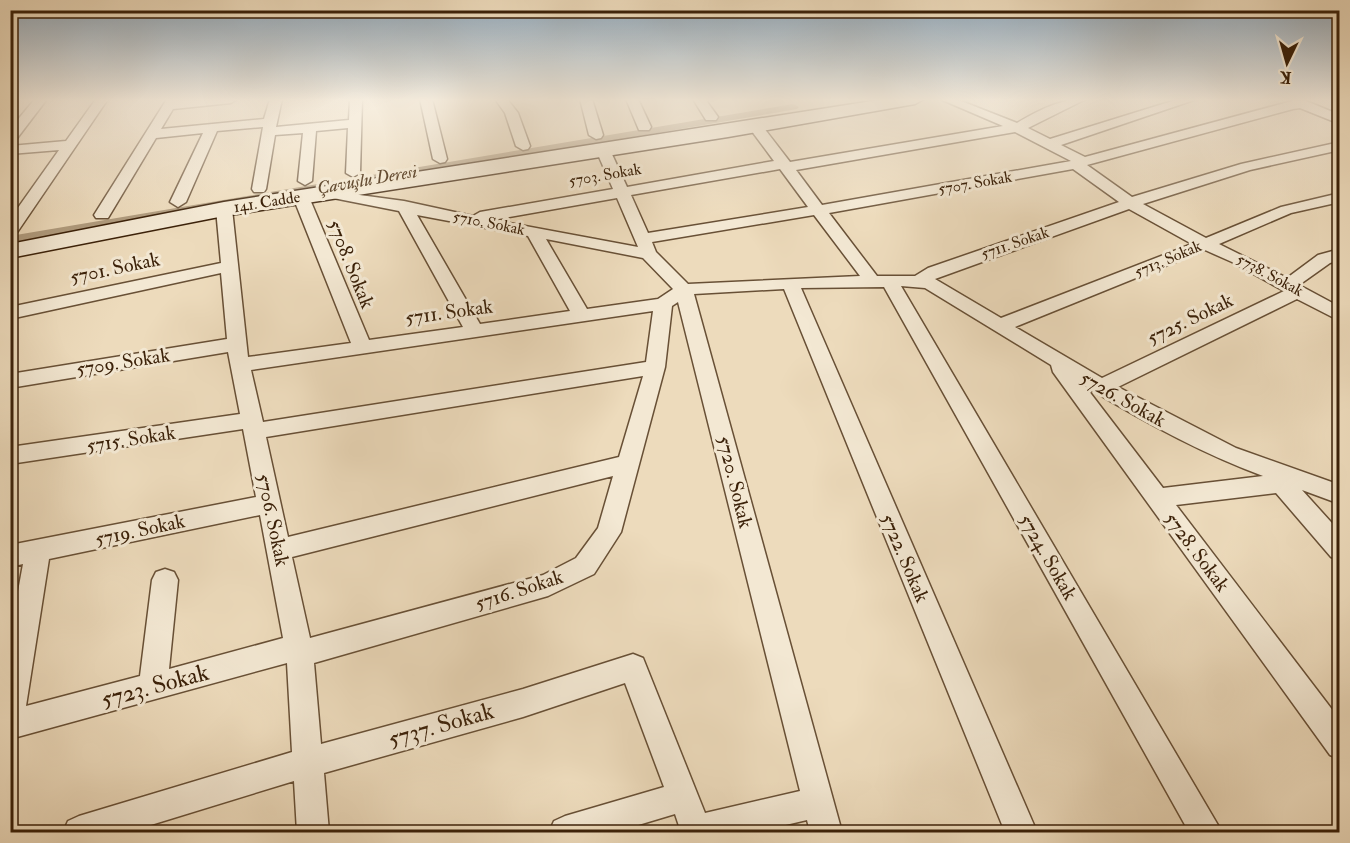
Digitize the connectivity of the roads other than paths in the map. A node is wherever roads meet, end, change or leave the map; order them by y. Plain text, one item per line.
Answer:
1 (75, 138) edge
2 (149, 138) edge
3 (207, 138) edge
4 (267, 138) edge
5 (309, 138) edge
6 (353, 138) edge
7 (435, 138) edge
8 (520, 138) edge
9 (599, 138) edge
10 (611, 138) edge
11 (635, 138) edge
12 (764, 138) edge
13 (953, 138) edge
14 (1038, 138) edge
15 (1067, 138) edge
16 (1168, 138) edge
17 (600, 142) junction
18 (1049, 144) junction
19 (70, 145) junction
20 (523, 146) junction
21 (1340, 146) edge
22 (10, 150) edge
23 (440, 159) junction
24 (1080, 163) junction
25 (785, 165) junction
26 (353, 173) junction
27 (259, 189) junction
28 (303, 189) junction
29 (622, 190) junction
30 (328, 193) junction
31 (1340, 196) edge
32 (227, 201) junction
33 (178, 202) junction
34 (1130, 203) junction
35 (404, 206) junction
36 (818, 209) junction
37 (102, 215) junction
38 (469, 219) junction
39 (10, 231) edge
40 (534, 232) junction
41 (642, 239) junction
42 (1206, 244) junction
43 (10, 251) edge
44 (649, 254) junction
45 (1340, 254) edge
46 (229, 266) junction
47 (881, 281) junction
48 (790, 282) junction
49 (918, 282) junction
50 (1294, 288) junction
51 (684, 290) junction
52 (663, 304) junction
53 (10, 313) edge
54 (1340, 315) edge
55 (582, 317) junction
56 (999, 326) junction
57 (475, 332) junction
58 (362, 347) junction
59 (239, 354) junction
60 (1054, 360) junction
61 (655, 367) junction
62 (10, 381) edge
63 (1101, 387) junction
64 (253, 425) junction
65 (10, 456) edge
66 (628, 464) junction
67 (1275, 476) junction
68 (1340, 495) edge
69 (1157, 498) junction
70 (269, 504) junction
71 (279, 550) junction
72 (1340, 550) edge
73 (38, 551) junction
74 (10, 556) edge
75 (165, 580) dead end
76 (299, 651) junction
77 (153, 687) junction
78 (10, 717) edge
79 (10, 725) edge
80 (1340, 745) edge
81 (308, 762) junction
82 (684, 796) junction
83 (818, 802) junction
84 (79, 832) edge
85 (313, 832) edge
86 (565, 832) edge
87 (697, 832) edge
88 (826, 832) edge
89 (1021, 832) edge
90 (1206, 832) edge

1 - 19 street
2 - 37 street
3 - 33 street
4 - 27 street
5 - 28 street
6 - 26 street
7 - 23 street
8 - 20 street
9 - 17 street, 5720. Sokak
10 - 17 street, 141. Cadde
11 - 17 street, 141. Cadde
12 - 25 street, 5724. Sokak
13 - 25 street, 5703. Sokak
14 - 18 street, 5738. Sokak
15 - 18 street
16 - 24 street, 5707. Sokak
17 - 20 street, 141. Cadde
17 - 29 street, 5720. Sokak
17 - 30 street, 141. Cadde
18 - 24 street, 5738. Sokak
19 - 22 street
19 - 39 street
20 - 23 street, 141. Cadde
21 - 34 street, 5711. Sokak
23 - 26 street, 141. Cadde
24 - 34 street, 5738. Sokak
24 - 36 street, 5707. Sokak
25 - 29 street, 5703. Sokak
25 - 36 street, 5724. Sokak
26 - 28 street, 141. Cadde
27 - 28 street, 141. Cadde
27 - 32 street, 141. Cadde
28 - 30 street, 141. Cadde
28 - 32 street, 141. Cadde
28 - 58 street, 5708. Sokak
29 - 38 street, 5703. Sokak
29 - 41 street, 5720. Sokak
30 - 35 street, 5710. Sokak
31 - 42 street, 5713. Sokak
32 - 33 street, 141. Cadde
32 - 43 street, 141. Cadde
32 - 46 street, 5706. Sokak
33 - 37 street, 141. Cadde
34 - 42 street, 5738. Sokak
34 - 49 street, 5711. Sokak
35 - 38 street, 5710. Sokak
35 - 57 street
36 - 41 street, 5707. Sokak
36 - 47 street, 5724. Sokak
37 - 39 street, 141. Cadde
38 - 40 street, 5710. Sokak
40 - 44 street, 5710. Sokak
40 - 55 street
41 - 44 street, 5720. Sokak
42 - 50 street, 5738. Sokak
42 - 56 street, 5713. Sokak
44 - 51 street, 5720. Sokak
45 - 50 street, 5725. Sokak
46 - 53 street, 5701. Sokak
46 - 59 street, 5706. Sokak
47 - 48 street, 5711. Sokak
47 - 49 street, 5711. Sokak
47 - 90 street, 5724. Sokak
48 - 51 street, 5711. Sokak
48 - 89 street, 5722. Sokak
49 - 56 street, 5726. Sokak
50 - 54 street, 5738. Sokak
50 - 63 street, 5725. Sokak
51 - 52 street
51 - 83 street, 5720. Sokak
52 - 55 street, 5711. Sokak
52 - 61 street, 5716. Sokak
55 - 57 street, 5711. Sokak
56 - 60 street, 5726. Sokak
57 - 58 street, 5711. Sokak
58 - 59 street, 5711. Sokak
59 - 62 street, 5709. Sokak
59 - 64 street, 5706. Sokak
60 - 63 street, 5726. Sokak
60 - 69 street, 5728. Sokak
61 - 64 street, 5715. Sokak
61 - 66 street, 5716. Sokak
63 - 67 street, 5726. Sokak
64 - 65 street, 5715. Sokak
64 - 70 street, 5706. Sokak
66 - 71 street
66 - 76 street, 5716. Sokak
67 - 68 street, 5726. Sokak
67 - 69 street
67 - 72 street
69 - 80 street, 5728. Sokak
70 - 71 street, 5706. Sokak
70 - 73 street, 5719. Sokak
71 - 76 street, 5706. Sokak
73 - 74 street, 5719. Sokak
73 - 78 street
75 - 77 street
76 - 77 street, 5723. Sokak
76 - 81 street, 5706. Sokak
77 - 79 street, 5723. Sokak
81 - 82 street, 5737. Sokak
81 - 84 street, 5737. Sokak
81 - 85 street, 5706. Sokak
82 - 86 street
82 - 87 street, 5737. Sokak
83 - 87 street
83 - 88 street, 5720. Sokak

